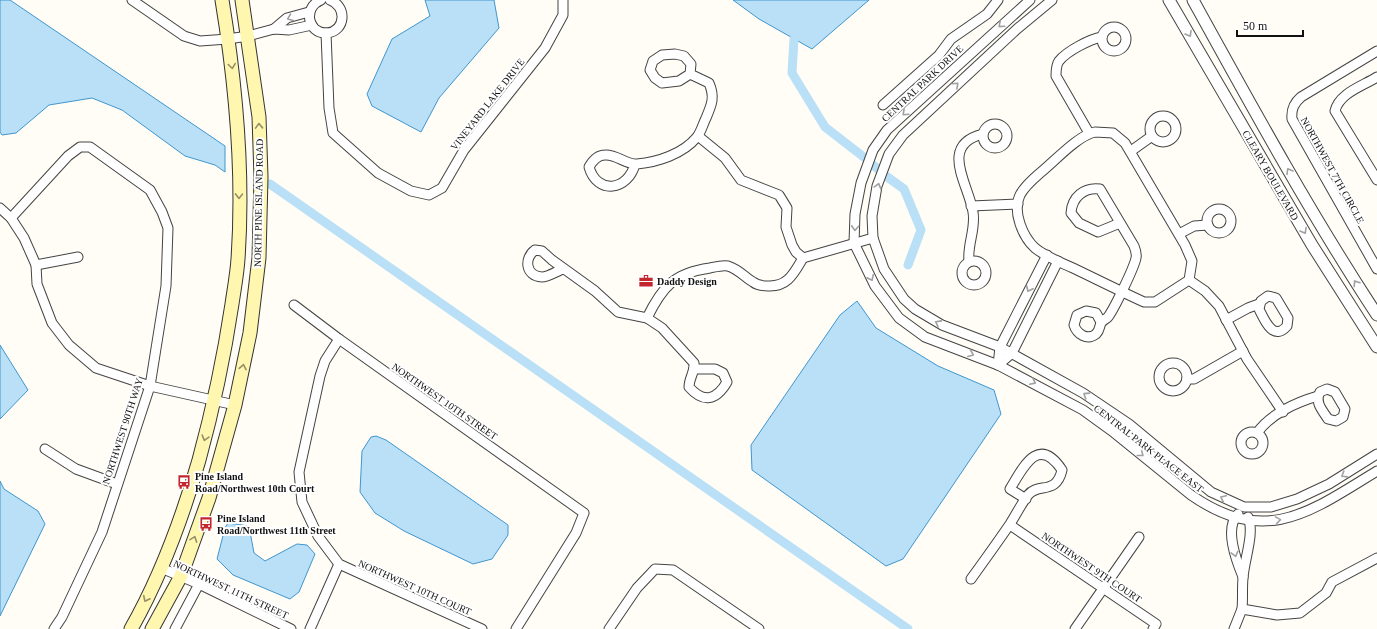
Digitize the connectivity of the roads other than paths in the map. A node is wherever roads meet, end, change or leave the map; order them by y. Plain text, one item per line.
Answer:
1 (132, 0) edge
2 (222, 0) edge
3 (242, 0) edge
4 (321, 0) edge
5 (330, 0) edge
6 (563, 0) edge
7 (998, 0) edge
8 (1030, 0) edge
9 (1052, 0) edge
10 (1169, 0) edge
11 (1193, 0) edge
12 (310, 12) junction
13 (312, 25) junction
14 (274, 29) junction
15 (326, 33) junction
16 (248, 36) junction
17 (1102, 38) dead end
18 (228, 39) junction
19 (1377, 51) edge
20 (690, 74) dead end
21 (1377, 77) edge
22 (883, 105) dead end
23 (1089, 133) junction
24 (983, 134) dead end
25 (698, 136) junction
26 (1152, 136) dead end
27 (1131, 151) junction
28 (636, 164) junction
29 (1377, 180) edge
30 (1018, 204) junction
31 (972, 206) junction
32 (0, 208) edge
33 (11, 218) junction
34 (1120, 223) junction
35 (1208, 224) dead end
36 (1179, 234) junction
37 (873, 238) junction
38 (854, 243) junction
39 (1047, 255) junction
40 (78, 257) dead end
41 (803, 258) junction
42 (969, 261) dead end
43 (1058, 261) junction
44 (36, 265) junction
45 (563, 269) dead end
46 (1377, 269) edge
47 (1189, 280) junction
48 (1121, 291) junction
49 (1259, 304) dead end
50 (294, 305) dead end
51 (1377, 315) edge
52 (647, 318) junction
53 (1226, 320) junction
54 (1101, 322) dead end
55 (339, 339) junction
56 (1000, 347) junction
57 (1377, 347) edge
58 (1243, 351) junction
59 (1012, 353) junction
60 (998, 365) junction
61 (695, 369) dead end
62 (1186, 379) dead end
63 (150, 386) junction
64 (1318, 396) dead end
65 (215, 400) junction
66 (235, 405) junction
67 (1283, 412) junction
68 (1257, 433) dead end
69 (45, 449) dead end
70 (1377, 454) edge
71 (1377, 471) edge
72 (117, 484) junction
73 (1026, 499) junction
74 (1244, 507) junction
75 (1234, 518) junction
76 (1250, 522) junction
77 (1010, 525) junction
78 (1139, 537) dead end
79 (1377, 558) edge
80 (339, 564) junction
81 (161, 568) junction
82 (181, 576) junction
83 (1243, 577) junction
84 (970, 579) dead end
85 (199, 584) junction
86 (1103, 588) junction
87 (1242, 609) junction
88 (1157, 627) edge
89 (54, 629) edge
90 (131, 629) edge
91 (152, 629) edge
92 (175, 629) edge
93 (291, 629) edge
94 (310, 629) edge
95 (482, 629) edge
96 (516, 629) edge
97 (609, 629) edge
98 (758, 629) edge
99 (1075, 629) edge
100 (1234, 629) edge

1 - 18 street
2 - 18 main road, NORTH PINE ISLAND ROAD
3 - 16 main road, NORTH PINE ISLAND ROAD
4 - 12 street
5 - 15 street
6 - 15 street, VINEYARD LAKE DRIVE
7 - 22 street
8 -> 38 street, CENTRAL PARK DRIVE
37 -> 9 street
10 -> 57 street, CLEARY BOULEVARD
51 -> 11 street, CLEARY BOULEVARD
12 - 13 street
12 -> 14 street
13 - 14 street
13 - 15 street
14 - 16 street
16 - 18 street
66 -> 16 main road, NORTH PINE ISLAND ROAD
17 - 23 street
18 -> 65 main road, NORTH PINE ISLAND ROAD
19 - 46 street, NORTHWEST 7TH CIRCLE
20 - 25 street
21 - 29 street
23 - 27 street
23 - 30 street
24 - 31 street
25 - 28 street
25 - 41 street
26 - 27 street
27 - 36 street
28 - 28 street
30 - 31 street
30 - 39 street
31 - 42 street
32 - 33 street
33 - 44 street
33 - 63 street, NORTHWEST 90TH WAY
34 - 34 street
34 - 48 street
35 - 36 street
36 - 47 street
37 - 38 street
56 -> 37 street
38 - 41 street
38 -> 60 street, CENTRAL PARK DRIVE
39 - 43 street
39 -> 56 street
40 - 44 street
41 - 52 street
43 - 48 street
43 - 59 street
44 - 63 street
45 - 52 street
47 - 48 street
47 - 53 street
48 - 54 street
49 - 53 street
50 - 55 street, NORTHWEST 10TH STREET
52 - 61 street
53 - 58 street
55 - 80 street
55 - 96 street, NORTHWEST 10TH STREET
56 - 59 street
56 - 60 street
58 - 62 street
58 - 67 street
59 - 60 street
74 -> 59 street, CENTRAL PARK PLACE EAST
60 -> 75 street, CENTRAL PARK PLACE EAST
63 - 65 street
63 - 72 street, NORTHWEST 90TH WAY
64 - 67 street
65 - 66 street
65 -> 81 main road, NORTH PINE ISLAND ROAD
82 -> 66 main road, NORTH PINE ISLAND ROAD
67 - 68 street
69 - 72 street
70 -> 74 street, CENTRAL PARK PLACE EAST
76 -> 71 street, CENTRAL PARK PLACE EAST
72 - 89 street, NORTHWEST 90TH WAY
73 - 73 street
73 - 77 street
74 - 75 street
74 - 76 street
75 - 76 street, CENTRAL PARK PLACE EAST
75 -> 83 street
76 - 83 street
77 - 84 street
77 - 86 street, NORTHWEST 9TH COURT
78 - 86 street
79 - 87 street
80 - 94 street
80 - 95 street, NORTHWEST 10TH COURT
81 - 82 street, NORTHWEST 11TH STREET
81 -> 90 main road, NORTH PINE ISLAND ROAD
82 - 85 street, NORTHWEST 11TH STREET
82 - 91 main road, NORTH PINE ISLAND ROAD
83 - 87 street
85 - 92 street
85 - 93 street, NORTHWEST 11TH STREET
86 - 88 street, NORTHWEST 9TH COURT
86 - 99 street
87 - 100 street
97 - 98 street

